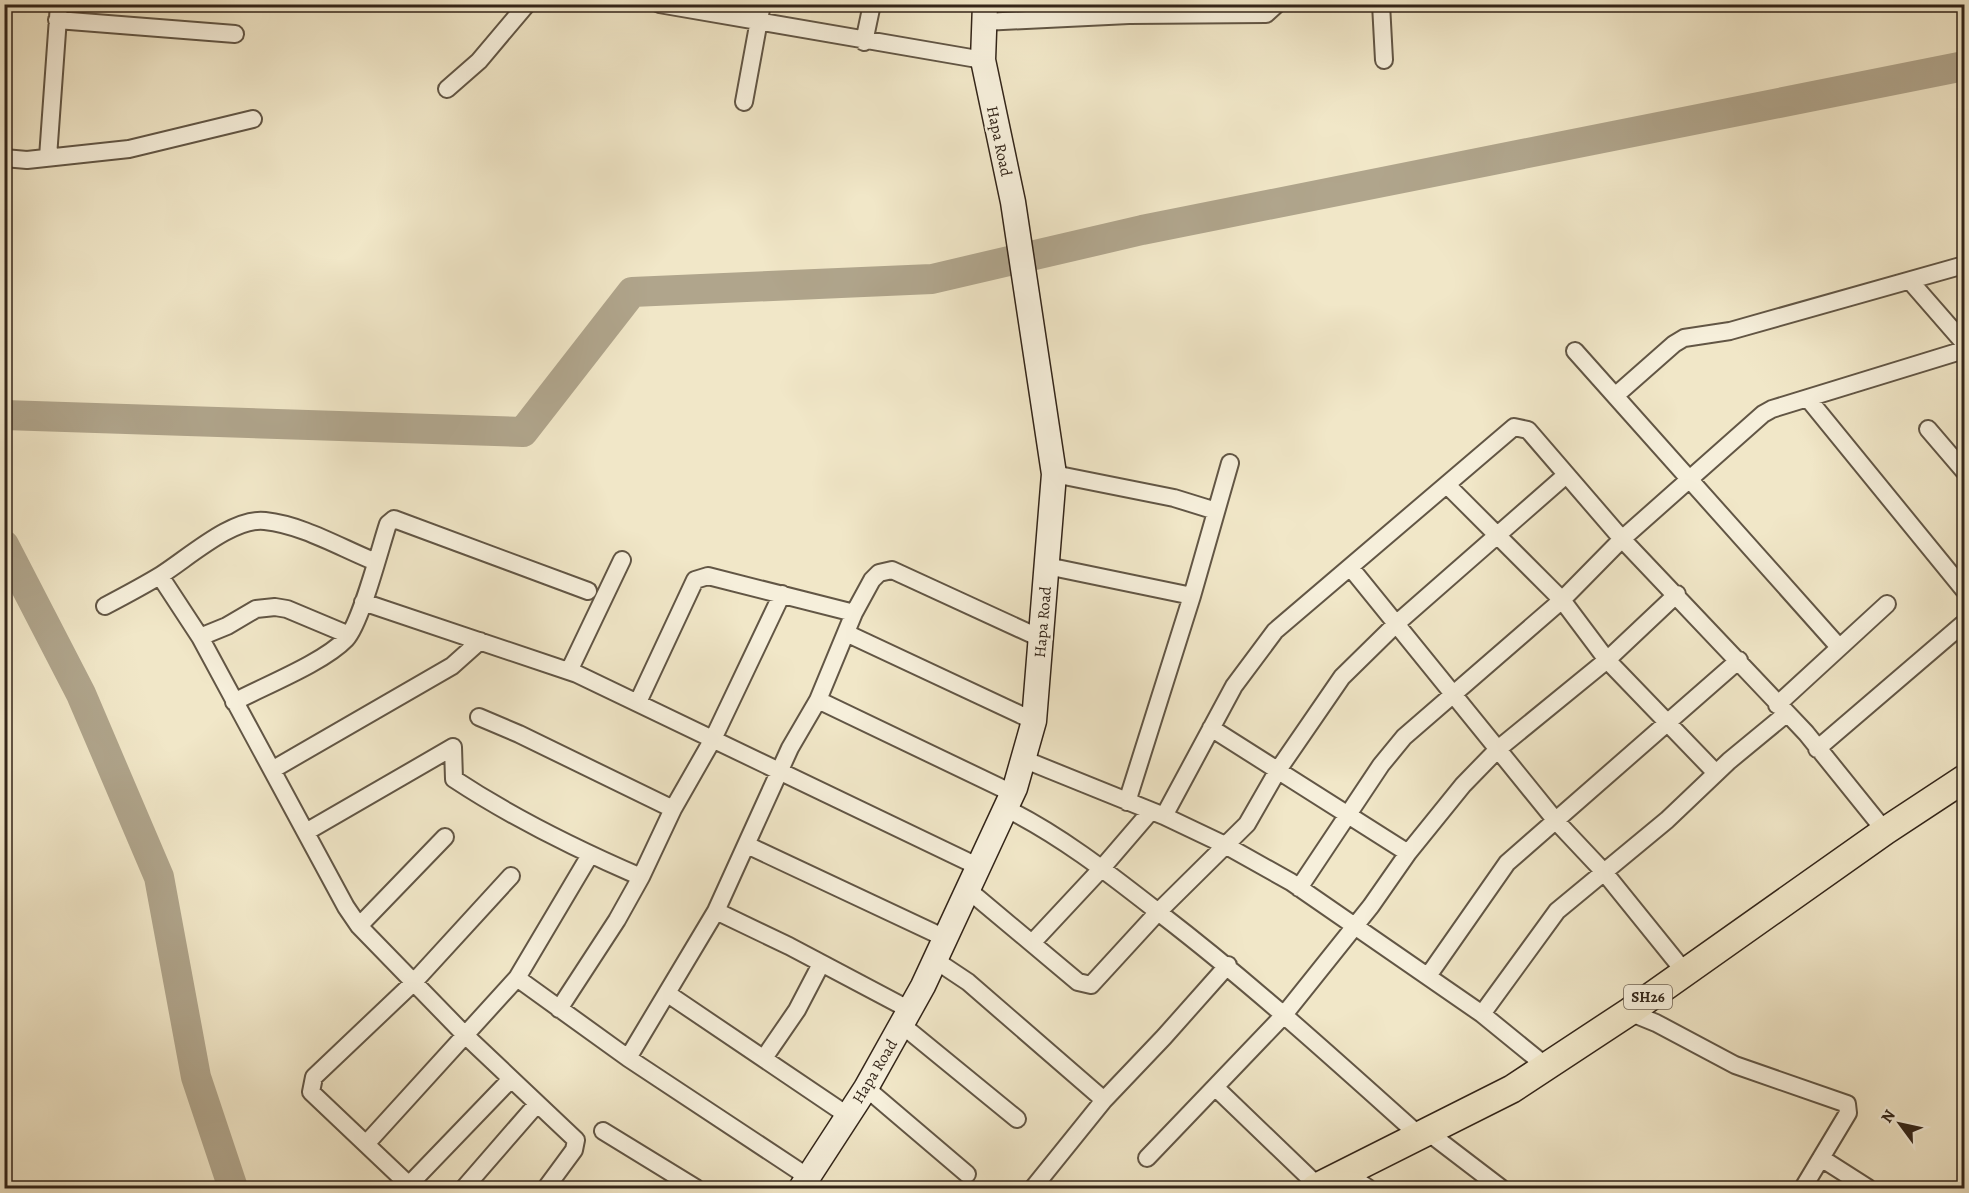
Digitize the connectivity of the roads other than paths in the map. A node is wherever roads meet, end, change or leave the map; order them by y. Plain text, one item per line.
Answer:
1 (526, 4) edge
2 (659, 4) edge
3 (762, 4) edge
4 (872, 4) edge
5 (1277, 4) edge
6 (1381, 4) edge
7 (58, 12) edge
8 (984, 13) edge
9 (758, 22) junction
10 (235, 34) dead end
11 (864, 42) junction
12 (983, 60) junction
13 (1384, 60) dead end
14 (447, 89) dead end
15 (744, 102) dead end
16 (253, 119) dead end
17 (48, 157) junction
18 (4, 158) edge
19 (1965, 265) edge
20 (1910, 280) junction
21 (1965, 343) edge
22 (1965, 350) edge
23 (1575, 351) dead end
24 (1615, 396) junction
25 (1809, 400) junction
26 (1928, 429) dead end
27 (1230, 463) dead end
28 (1965, 471) edge
29 (1054, 474) junction
30 (1566, 475) junction
31 (1689, 482) junction
32 (1448, 486) junction
33 (1216, 511) junction
34 (1498, 537) junction
35 (1622, 539) junction
36 (622, 560) dead end
37 (376, 562) junction
38 (1047, 566) junction
39 (1350, 567) junction
40 (160, 576) junction
41 (1965, 590) edge
42 (588, 591) dead end
43 (782, 594) junction
44 (1677, 594) junction
45 (1192, 596) junction
46 (1562, 600) junction
47 (363, 602) junction
48 (1887, 604) dead end
49 (105, 606) dead end
50 (854, 613) junction
51 (1396, 624) junction
52 (1965, 624) edge
53 (846, 633) junction
54 (349, 635) junction
55 (200, 637) junction
56 (1040, 638) junction
57 (480, 641) junction
58 (1839, 647) junction
59 (1607, 660) junction
60 (1739, 660) junction
61 (569, 671) junction
62 (1453, 693) junction
63 (818, 700) junction
64 (234, 702) junction
65 (638, 702) junction
66 (1782, 709) junction
67 (479, 717) dead end
68 (1667, 720) junction
69 (1034, 721) junction
70 (1211, 728) junction
71 (713, 739) junction
72 (1498, 749) junction
73 (1818, 749) junction
74 (1023, 759) junction
75 (272, 770) junction
76 (1278, 770) junction
77 (779, 773) junction
78 (1716, 773) junction
79 (1964, 781) edge
80 (1009, 800) junction
81 (1127, 802) junction
82 (672, 809) junction
83 (1348, 813) junction
84 (1157, 814) junction
85 (1556, 821) junction
86 (1885, 831) junction
87 (306, 832) junction
88 (445, 837) dead end
89 (747, 845) junction
90 (1225, 845) junction
91 (1408, 853) junction
92 (590, 855) junction
93 (977, 866) junction
94 (1102, 868) junction
95 (1605, 872) junction
96 (511, 876) dead end
97 (641, 877) junction
98 (1299, 888) junction
99 (967, 889) junction
100 (716, 911) junction
101 (1158, 912) junction
102 (359, 926) junction
103 (1353, 926) junction
104 (945, 938) junction
105 (1032, 943) junction
106 (935, 960) junction
107 (821, 964) junction
108 (1228, 965) junction
109 (1684, 970) junction
110 (1428, 976) junction
111 (517, 978) junction
112 (413, 983) junction
113 (668, 994) junction
114 (560, 1009) junction
115 (1629, 1012) junction
116 (1284, 1014) junction
117 (1482, 1014) junction
118 (906, 1018) junction
119 (465, 1035) junction
120 (628, 1058) junction
121 (764, 1058) junction
122 (1547, 1067) junction
123 (511, 1079) junction
124 (866, 1088) junction
125 (1216, 1088) junction
126 (1104, 1100) junction
127 (537, 1104) junction
128 (847, 1115) junction
129 (1017, 1119) dead end
130 (603, 1131) dead end
131 (1425, 1135) junction
132 (366, 1144) junction
133 (1147, 1158) dead end
134 (1821, 1158) junction
135 (967, 1174) dead end
136 (1358, 1181) edge
137 (805, 1183) edge
138 (408, 1187) edge
139 (464, 1188) edge
140 (549, 1188) edge
141 (696, 1188) edge
142 (1033, 1188) edge
143 (1317, 1188) edge
144 (1501, 1188) edge
145 (1803, 1188) edge
146 (1868, 1188) edge

1 - 14 street
2 - 9 street
3 - 9 street
4 - 11 street
5 - 8 street
6 - 13 street
7 - 10 street
7 - 17 street
8 - 12 street, Hapa Road
9 - 11 street
9 - 15 street
11 - 12 street
12 - 29 street, Hapa Road
16 - 17 street
17 - 18 street
19 - 20 street
20 - 21 street
20 - 24 street
22 - 25 street
23 - 24 street
24 - 31 street
25 - 31 street
25 - 41 street
26 - 28 street
27 - 33 street
29 - 33 street
29 - 38 street, Hapa Road
30 - 32 street
30 - 34 street
30 - 35 street
31 - 35 street
31 - 58 street
32 - 34 street
32 - 39 street
33 - 45 street
34 - 46 street
34 - 51 street
35 - 44 street
35 - 46 street
36 - 61 street
37 - 40 street
37 - 42 street
37 - 47 street
38 - 45 street
38 - 56 street, Hapa Road
39 - 51 street
39 - 70 street
40 - 49 street
40 - 55 street
43 - 50 street
43 - 65 street
43 - 71 street
44 - 59 street
44 - 60 street
45 - 81 street
46 - 59 street
46 - 62 street
47 - 54 street
47 - 57 street
48 - 58 street
50 - 53 street
50 - 56 street
51 - 62 street
51 - 76 street
52 - 73 street
53 - 63 street
53 - 69 street
54 - 55 street
54 - 64 street
55 - 64 street
56 - 69 street, Hapa Road
57 - 61 street
57 - 75 street
58 - 66 street
59 - 68 street
59 - 72 street
60 - 66 street
60 - 68 street
61 - 65 street
62 - 72 street
62 - 83 street
63 - 77 street
63 - 80 street
64 - 75 street
65 - 71 street
66 - 73 street
66 - 78 street
67 - 82 street
68 - 78 street
68 - 85 street
69 - 74 street, Hapa Road
70 - 76 street
70 - 84 street
71 - 77 street
71 - 82 street
72 - 85 street
72 - 91 street
73 - 86 street
74 - 80 street, Hapa Road
74 - 81 street
75 - 87 street
76 - 83 street
76 - 90 street
77 - 89 street
77 - 93 street
78 - 95 street
79 - 86 main road, SH26
80 - 93 street, Hapa Road
80 - 94 street
81 - 84 street
82 - 97 street
83 - 91 street
83 - 98 street
84 - 90 street
84 - 94 street
85 - 95 street
85 - 110 street
86 - 109 main road, SH26
87 - 92 street
87 - 102 street
88 - 102 street
89 - 100 street
89 - 104 street
90 - 98 street
90 - 101 street
91 - 103 street
92 - 97 street
92 - 111 street
93 - 99 street, Hapa Road
94 - 101 street
94 - 105 street
95 - 109 street
95 - 117 street
96 - 112 street
97 - 114 street
98 - 103 street
99 - 104 street, Hapa Road
99 - 105 street
100 - 107 street
100 - 113 street
101 - 105 street
101 - 108 street
102 - 112 street
103 - 110 street
103 - 116 street
104 - 106 street, Hapa Road
106 - 118 street, Hapa Road
106 - 126 street
107 - 118 street
107 - 121 street
108 - 116 street
108 - 126 street
109 - 115 main road, SH26
110 - 117 street
111 - 114 street
111 - 119 street
112 - 119 street
112 - 132 street
113 - 120 street
113 - 121 street
114 - 120 street
115 - 122 main road, SH26
115 - 134 street
116 - 125 street
116 - 131 street
117 - 122 street
118 - 124 street, Hapa Road
118 - 129 street
119 - 123 street
119 - 132 street
120 - 137 street
121 - 128 street
122 - 131 main road, SH26
123 - 127 street
123 - 138 street
124 - 128 street, Hapa Road
124 - 135 street
125 - 133 street
125 - 143 street
126 - 142 street
127 - 139 street
127 - 140 street
128 - 137 street, Hapa Road
130 - 141 street
131 - 136 main road, SH26
131 - 144 street
132 - 138 street
134 - 145 street
134 - 146 street
136 - 143 main road, SH26

